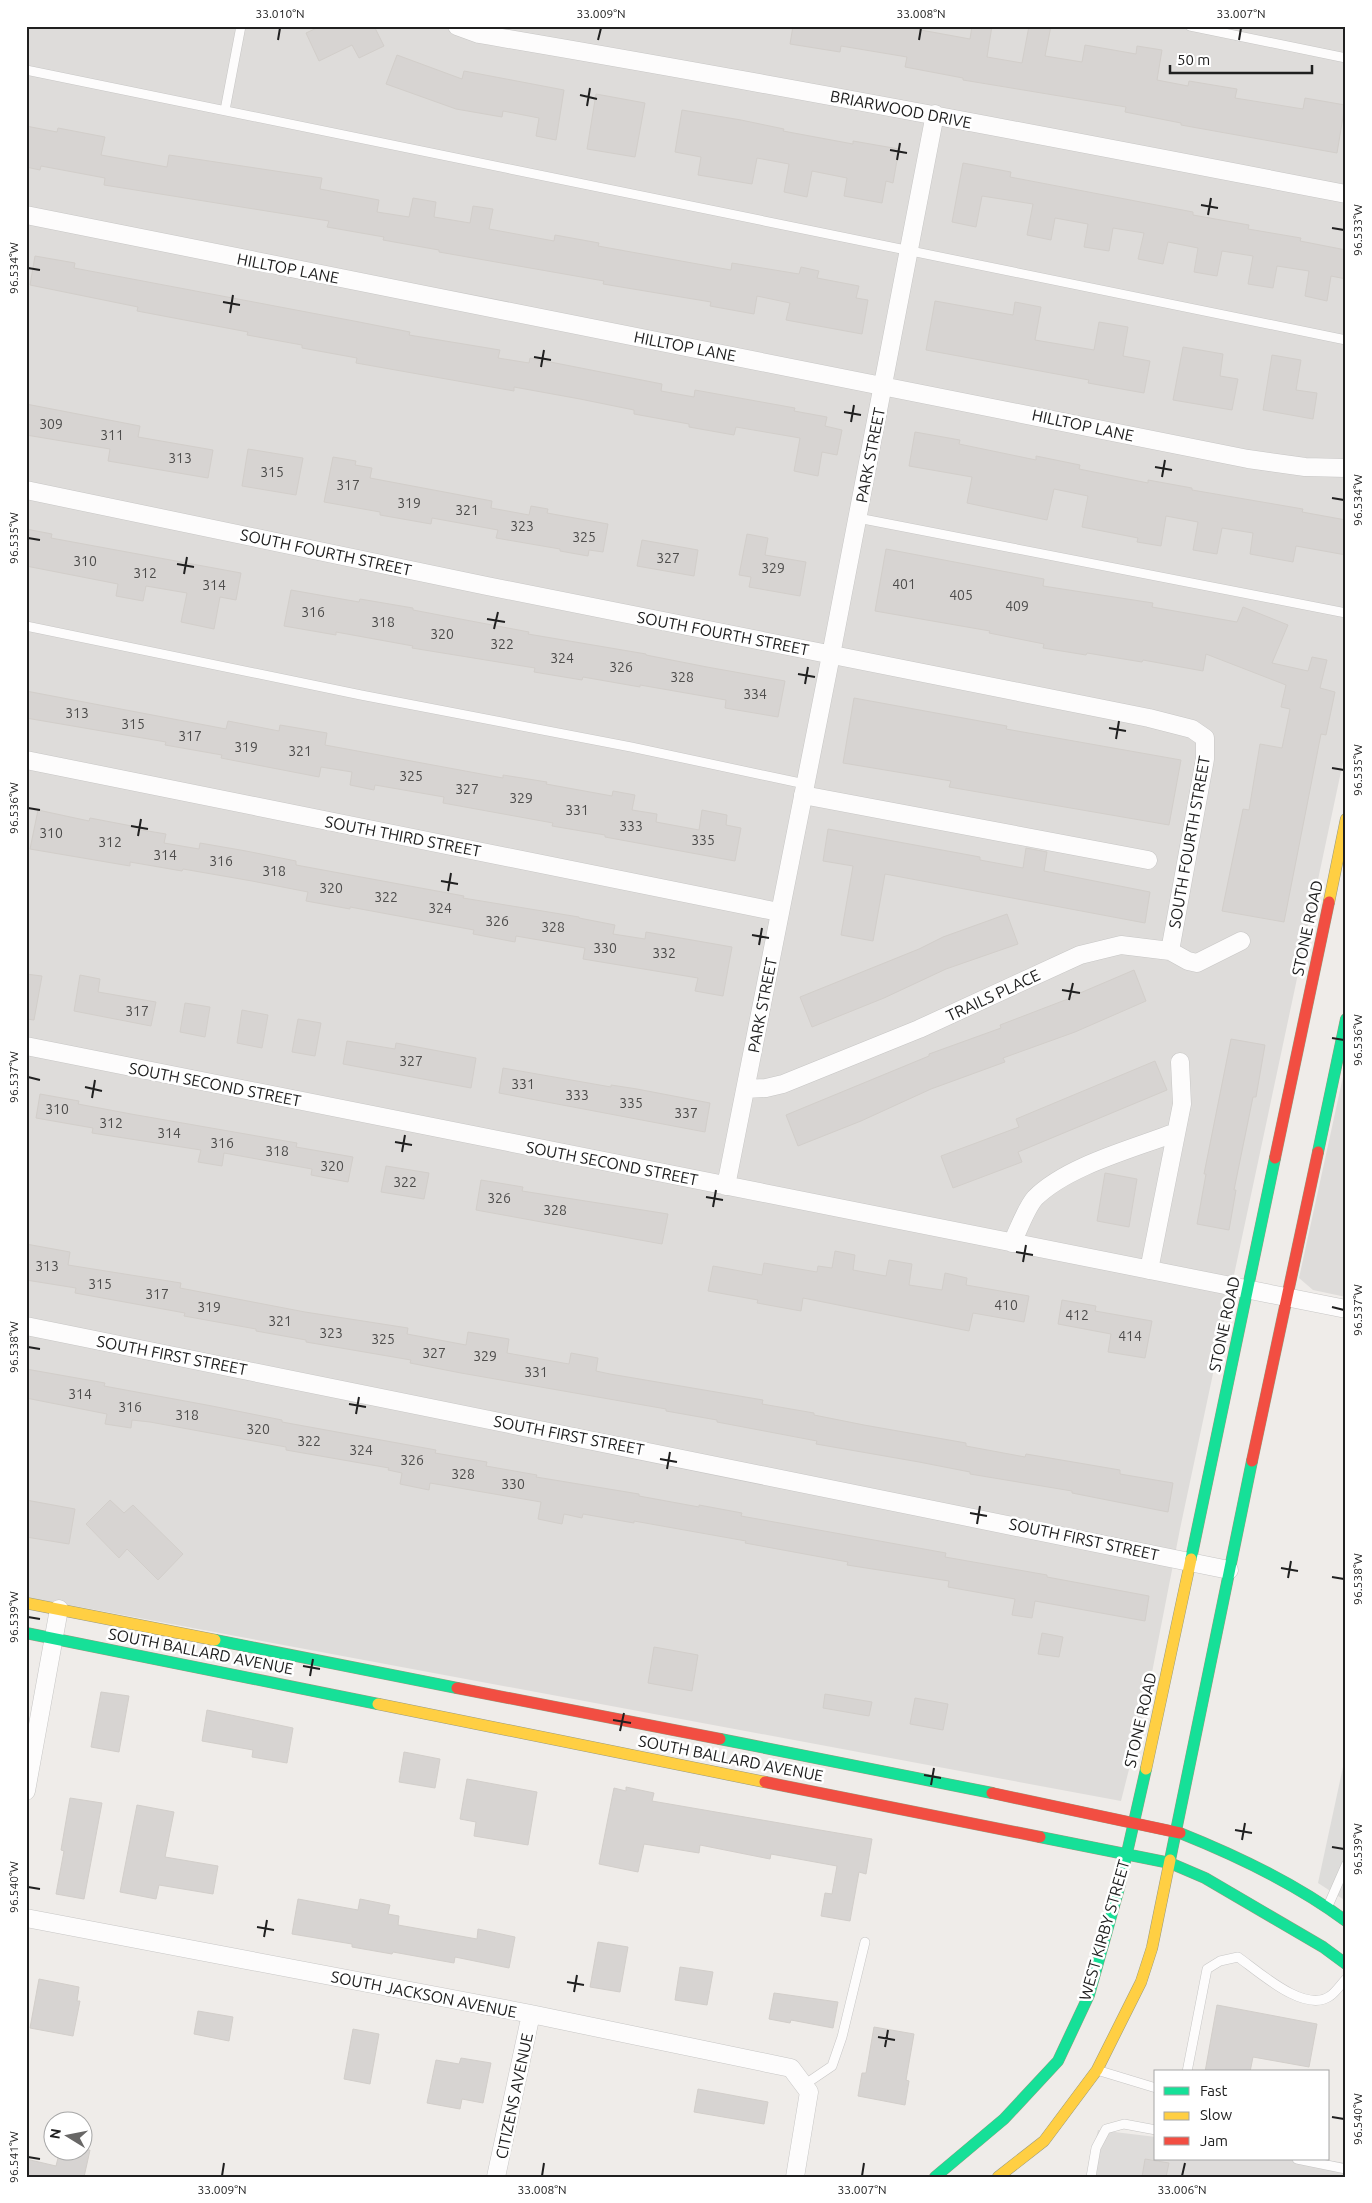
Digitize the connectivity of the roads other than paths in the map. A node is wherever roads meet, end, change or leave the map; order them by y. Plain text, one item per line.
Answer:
1 (241, 26) edge
2 (456, 26) edge
3 (1190, 26) edge
4 (1346, 58) edge
5 (26, 70) edge
6 (225, 110) junction
7 (935, 114) junction
8 (1346, 194) edge
9 (26, 215) edge
10 (909, 251) junction
11 (1346, 340) edge
12 (883, 384) junction
13 (1346, 468) edge
14 (26, 490) edge
15 (858, 518) junction
16 (1346, 613) edge
17 (26, 626) edge
18 (831, 655) junction
19 (26, 760) edge
20 (804, 789) junction
21 (1346, 819) edge
22 (1148, 860) dead end
23 (779, 912) junction
24 (1241, 941) dead end
25 (1170, 951) junction
26 (1346, 1019) edge
27 (26, 1046) edge
28 (1180, 1062) dead end
29 (746, 1089) junction
30 (1174, 1133) junction
31 (726, 1186) junction
32 (1012, 1243) junction
33 (1149, 1270) junction
34 (1248, 1289) junction
35 (1287, 1296) junction
36 (1346, 1309) edge
37 (26, 1326) edge
38 (1191, 1562) junction
39 (1229, 1570) junction
40 (26, 1603) edge
41 (59, 1610) junction
42 (26, 1633) edge
43 (54, 1638) junction
44 (508, 1697) junction
45 (503, 1720) junction
46 (26, 1791) edge
47 (1133, 1821) junction
48 (1176, 1831) junction
49 (1130, 1836) joint
50 (1126, 1854) junction
51 (1170, 1863) junction
52 (1346, 1865) edge
53 (1327, 1907) junction
54 (26, 1918) edge
55 (1346, 1921) edge
56 (865, 1942) dead end
57 (1346, 1964) edge
58 (1346, 1979) edge
59 (531, 2014) junction
60 (1097, 2070) junction
61 (1187, 2070) edge
62 (1154, 2087) edge
63 (807, 2088) junction
64 (1154, 2130) edge
65 (1301, 2160) edge
66 (1346, 2169) edge
67 (496, 2177) edge
68 (795, 2177) edge
69 (935, 2177) edge
70 (998, 2177) edge
71 (1091, 2177) edge

1 - 6 lane
2 - 7 street, BRIARWOOD DRIVE
3 - 4 lane
5 - 6 lane
6 - 10 lane
7 - 8 street, BRIARWOOD DRIVE
7 - 10 street, PARK STREET
9 - 12 street, HILLTOP LANE
10 - 11 lane
10 - 12 street, PARK STREET
12 - 13 street, HILLTOP LANE
12 - 15 street, PARK STREET
14 - 18 street, SOUTH FOURTH STREET
15 - 16 lane
15 - 18 street, PARK STREET
17 - 20 lane
18 - 20 street, PARK STREET
18 - 25 street, SOUTH FOURTH STREET
19 - 23 street, SOUTH THIRD STREET
20 - 22 street
20 - 23 street, PARK STREET
21 - 34 main road, STONE ROAD
23 - 29 street, PARK STREET
24 - 25 street, TRAILS PLACE
25 - 29 street, TRAILS PLACE
26 - 35 main road
27 - 31 street, SOUTH SECOND STREET
28 - 30 street
29 - 31 street, PARK STREET
30 - 32 street
30 - 33 street
31 - 32 street, SOUTH SECOND STREET
32 - 33 street, SOUTH SECOND STREET
33 - 34 street, SOUTH SECOND STREET
34 - 35 street, SOUTH SECOND STREET
34 - 38 main road, STONE ROAD
35 - 36 street, SOUTH SECOND STREET
35 - 39 main road
37 - 38 street, SOUTH FIRST STREET
38 - 39 street, SOUTH FIRST STREET
38 - 47 main road, STONE ROAD
39 - 48 main road
40 - 41 main road, SOUTH BALLARD AVENUE
41 - 43 street
41 - 44 main road, SOUTH BALLARD AVENUE
42 - 43 main road, SOUTH BALLARD AVENUE
43 - 45 main road, SOUTH BALLARD AVENUE
43 - 46 street
44 - 45 main road
44 - 47 main road, SOUTH BALLARD AVENUE
45 - 50 main road, SOUTH BALLARD AVENUE
47 - 48 main road, SOUTH BALLARD AVENUE
47 - 49 main road, STONE ROAD
48 - 51 main road
48 - 53 main road, SOUTH BALLARD AVENUE
49 - 50 main road, WEST KIRBY STREET
50 - 51 main road, SOUTH BALLARD AVENUE
50 - 69 main road, WEST KIRBY STREET
51 - 57 main road, SOUTH BALLARD AVENUE
51 - 60 main road
52 - 53 lane
53 - 55 main road, SOUTH BALLARD AVENUE
54 - 59 street, SOUTH JACKSON AVENUE
56 - 63 lane
58 - 61 lane
59 - 63 street, SOUTH JACKSON AVENUE
59 - 67 street, CITIZENS AVENUE
60 - 62 lane
60 - 70 main road
63 - 68 street
64 - 71 lane
65 - 66 lane

